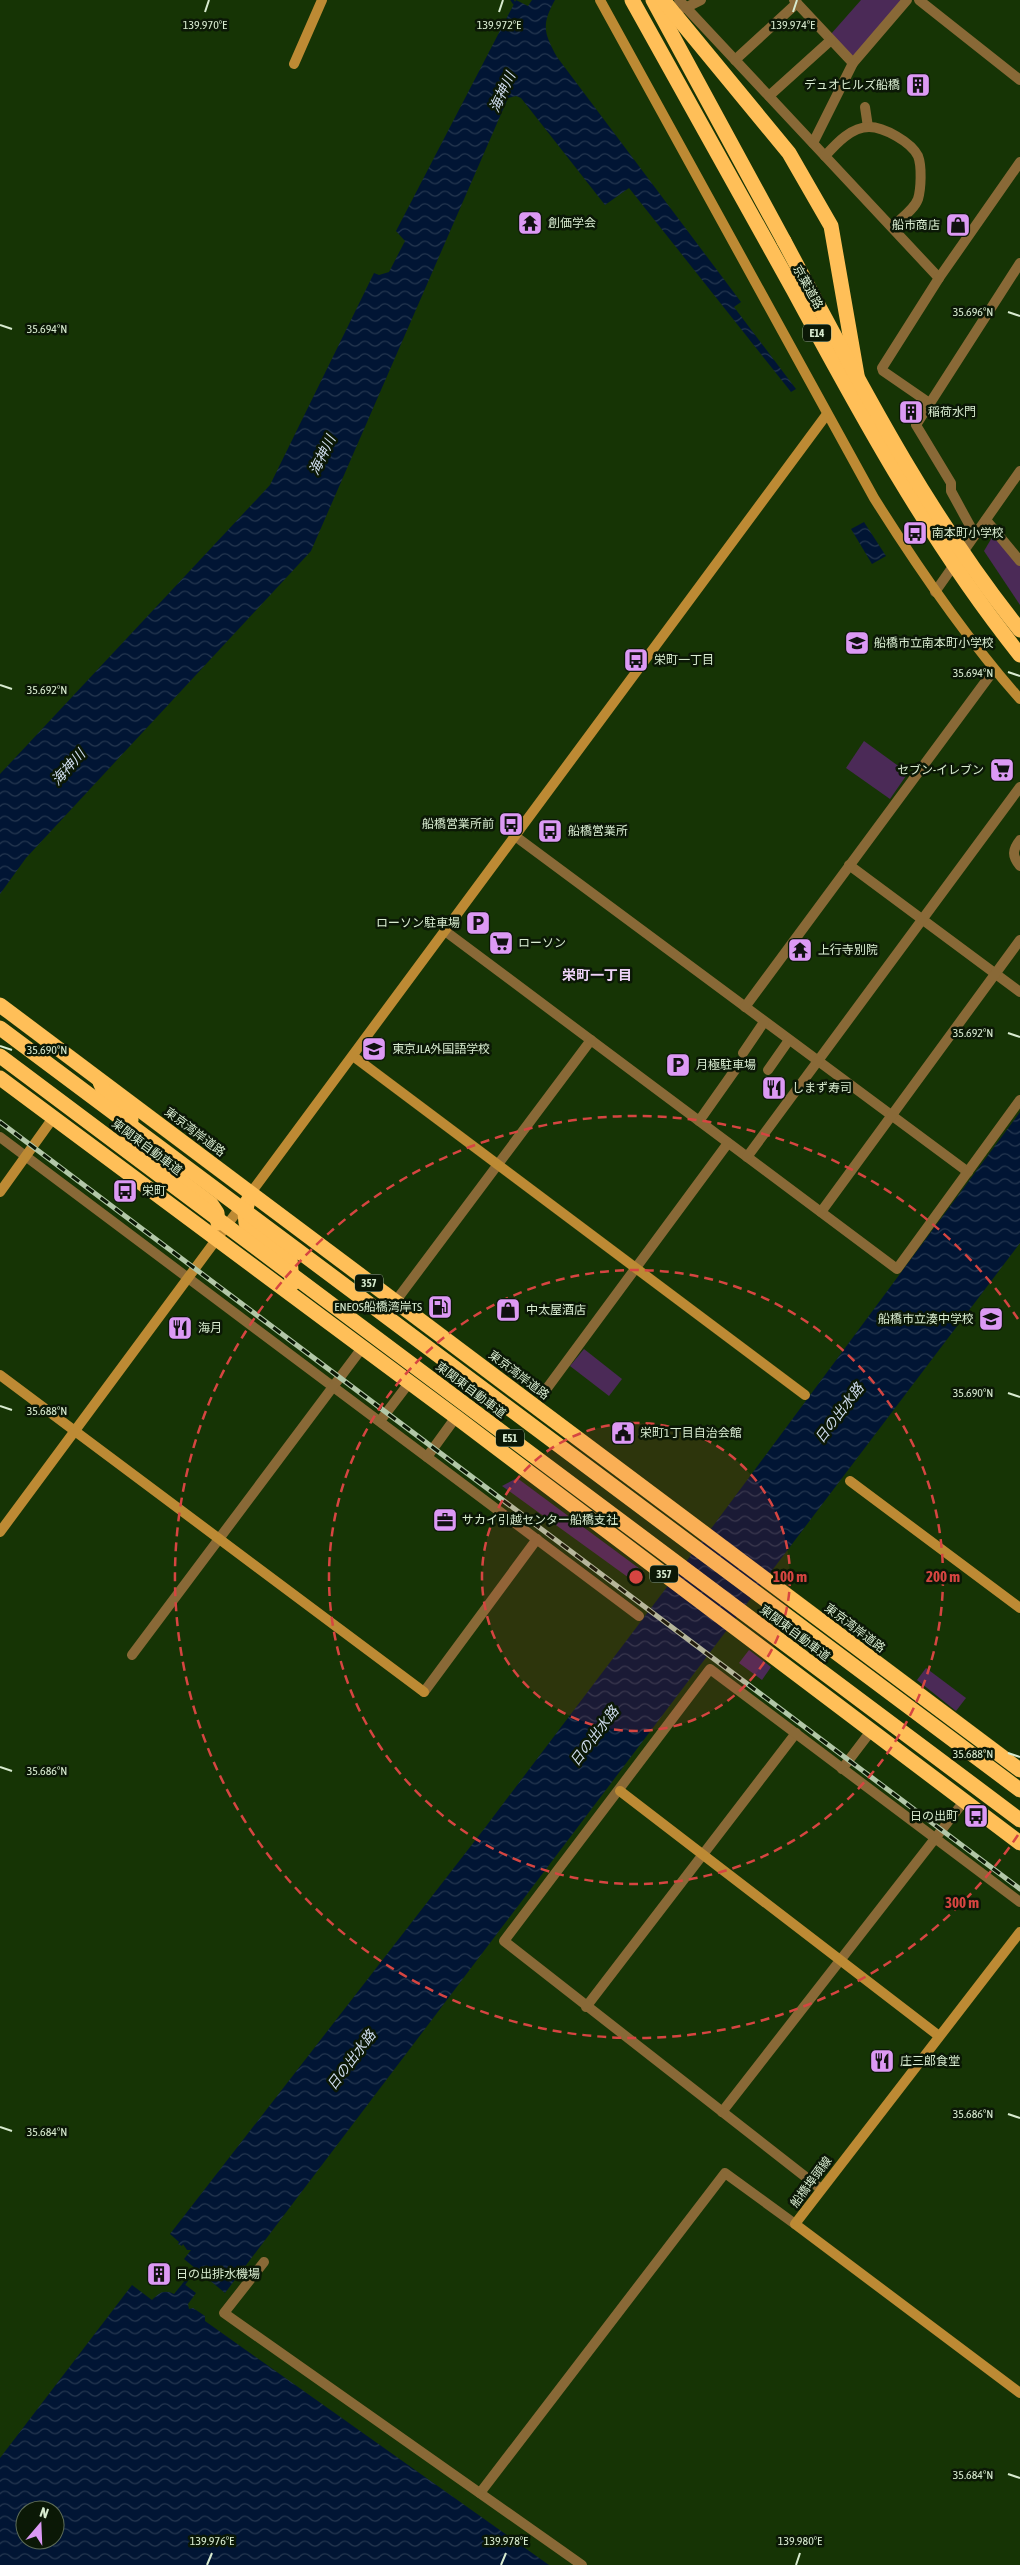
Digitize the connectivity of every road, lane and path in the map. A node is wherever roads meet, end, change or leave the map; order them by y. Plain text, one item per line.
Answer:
1 (322, 0) edge
2 (600, 0) edge
3 (632, 0) edge
4 (653, 0) edge
5 (663, 0) edge
6 (701, 0) edge
7 (907, 0) edge
8 (918, 0) edge
9 (796, 1) edge
10 (682, 4) edge
11 (831, 40) junction
12 (735, 60) junction
13 (853, 63) junction
14 (294, 64) dead end
15 (1020, 80) edge
16 (769, 96) junction
17 (865, 107) dead end
18 (868, 127) junction
19 (813, 143) junction
20 (825, 156) junction
21 (1020, 162) edge
22 (892, 227) junction
23 (1020, 263) edge
24 (939, 278) junction
25 (858, 376) junction
26 (928, 402) junction
27 (827, 414) junction
28 (1020, 471) edge
29 (986, 520) junction
30 (975, 535) junction
31 (1020, 561) edge
32 (935, 592) junction
33 (1020, 630) edge
34 (1020, 655) edge
35 (994, 670) junction
36 (1020, 699) edge
37 (1020, 788) edge
38 (515, 836) junction
39 (1020, 840) edge
40 (849, 865) junction
41 (1020, 866) edge
42 (922, 919) junction
43 (445, 931) junction
44 (1020, 940) edge
45 (995, 973) junction
46 (1020, 992) edge
47 (0, 1005) edge
48 (745, 1007) junction
49 (764, 1022) junction
50 (0, 1028) edge
51 (590, 1040) junction
52 (789, 1040) junction
53 (743, 1053) dead end
54 (0, 1056) edge
55 (353, 1056) junction
56 (818, 1061) junction
57 (735, 1070) dead end
58 (768, 1070) dead end
59 (0, 1078) edge
60 (99, 1078) junction
61 (1020, 1100) edge
62 (892, 1115) junction
63 (53, 1118) junction
64 (699, 1121) junction
65 (0, 1137) edge
66 (728, 1143) junction
67 (26, 1156) junction
68 (747, 1157) junction
69 (497, 1165) junction
70 (968, 1172) junction
71 (0, 1192) edge
72 (250, 1192) junction
73 (821, 1212) junction
74 (216, 1240) junction
75 (637, 1269) junction
76 (188, 1277) junction
77 (395, 1302) junction
78 (343, 1334) junction
79 (362, 1348) junction
80 (0, 1375) edge
81 (409, 1383) junction
82 (333, 1386) junction
83 (542, 1395) dead end
84 (805, 1395) dead end
85 (456, 1417) junction
86 (380, 1421) junction
87 (74, 1430) junction
88 (427, 1456) junction
89 (850, 1481) dead end
90 (0, 1532) edge
91 (219, 1538) junction
92 (537, 1539) junction
93 (1020, 1608) edge
94 (639, 1616) dead end
95 (132, 1655) dead end
96 (872, 1731) junction
97 (796, 1733) junction
98 (842, 1769) junction
99 (1020, 1770) edge
100 (1020, 1790) edge
101 (620, 1791) junction
102 (965, 1800) junction
103 (1020, 1820) edge
104 (936, 1838) junction
105 (1020, 1843) edge
106 (702, 1854) junction
107 (1020, 1902) edge
108 (1020, 1932) edge
109 (841, 1961) junction
110 (586, 2007) junction
111 (939, 2036) junction
112 (722, 2112) junction
113 (821, 2189) junction
114 (795, 2224) junction
115 (264, 2262) dead end
116 (1020, 2393) edge
117 (480, 2493) junction
118 (582, 2565) edge

1 - 14 street
2 - 27 street
3 - 34 highway, 京葉道路 / E14, bridge
4 - 25 highway, 京葉道路 / E14, bridge
5 - 25 highway
6 - 10 street
7 - 13 street
8 - 15 street
9 - 11 street
9 - 12 street
10 - 12 street
11 - 13 street
11 - 16 street
12 - 16 street
13 - 19 street
16 - 19 street
17 - 18 street
18 - 20 street
18 - 22 street
19 - 20 street
20 - 22 street
21 - 24 street
22 - 24 street
23 - 26 street
24 - 26 street
25 - 33 highway, 京葉道路 / E14, bridge
26 - 30 street
27 - 32 street
27 - 38 street
28 - 29 street
29 - 30 street
29 - 31 street
30 - 32 street
32 - 35 street
35 - 36 street
35 - 40 street
37 - 42 street
38 - 43 street
38 - 48 street
39 - 41 street
40 - 42 street
40 - 48 street
42 - 45 street
42 - 56 street
43 - 51 street
43 - 55 street
44 - 45 street
45 - 46 street
45 - 62 street
47 - 60 highway, 東京湾岸道路 / 357
48 - 49 street
49 - 52 street
49 - 53 street
50 - 100 highway, 東関東自動車道 / E51, bridge
51 - 64 street
51 - 69 street
52 - 56 street
52 - 58 street
54 - 103 highway, 東関東自動車道 / E51, bridge
55 - 69 street
55 - 72 street
56 - 62 street
56 - 68 street
57 - 64 street
59 - 63 highway, 357
60 - 72 highway, 東京湾岸道路 / 357
60 - 74 highway
61 - 70 street
62 - 70 street
62 - 73 street
63 - 67 street
63 - 74 highway, 357
64 - 66 street
65 - 67 street
66 - 68 street
66 - 75 street
67 - 71 street
67 - 76 street
68 - 73 street
69 - 75 street
69 - 77 street
70 - 73 street
72 - 74 street
72 - 77 highway, 東京湾岸道路 / 357
72 - 78 highway
74 - 76 street
74 - 78 highway, 357
75 - 83 street
75 - 84 street
76 - 82 street
76 - 87 street
77 - 99 highway, 東京湾岸道路 / 357
78 - 79 highway, 357
79 - 81 highway, 357
79 - 82 street
80 - 87 street
81 - 85 highway, 357
81 - 86 street
82 - 86 street
82 - 91 street
85 - 88 street
85 - 96 highway, 357
86 - 88 street
87 - 90 street
87 - 91 street
88 - 92 street
89 - 93 street
91 - 92 street
91 - 95 street
92 - 94 street
96 - 98 street
96 - 102 highway, 357
97 - 98 street
97 - 101 street
97 - 106 street
98 - 104 street
101 - 106 street
101 - 110 street
102 - 104 street
102 - 105 highway, 357
104 - 107 street
104 - 109 street
106 - 109 street
106 - 110 street
108 - 111 street, 船橋埠頭線
109 - 111 street
109 - 112 street
110 - 112 street
111 - 113 street, 船橋埠頭線
112 - 113 street
113 - 114 street, 船橋埠頭線
114 - 116 street, 船橋埠頭線
114 - 117 street
115 - 117 street
117 - 118 street

